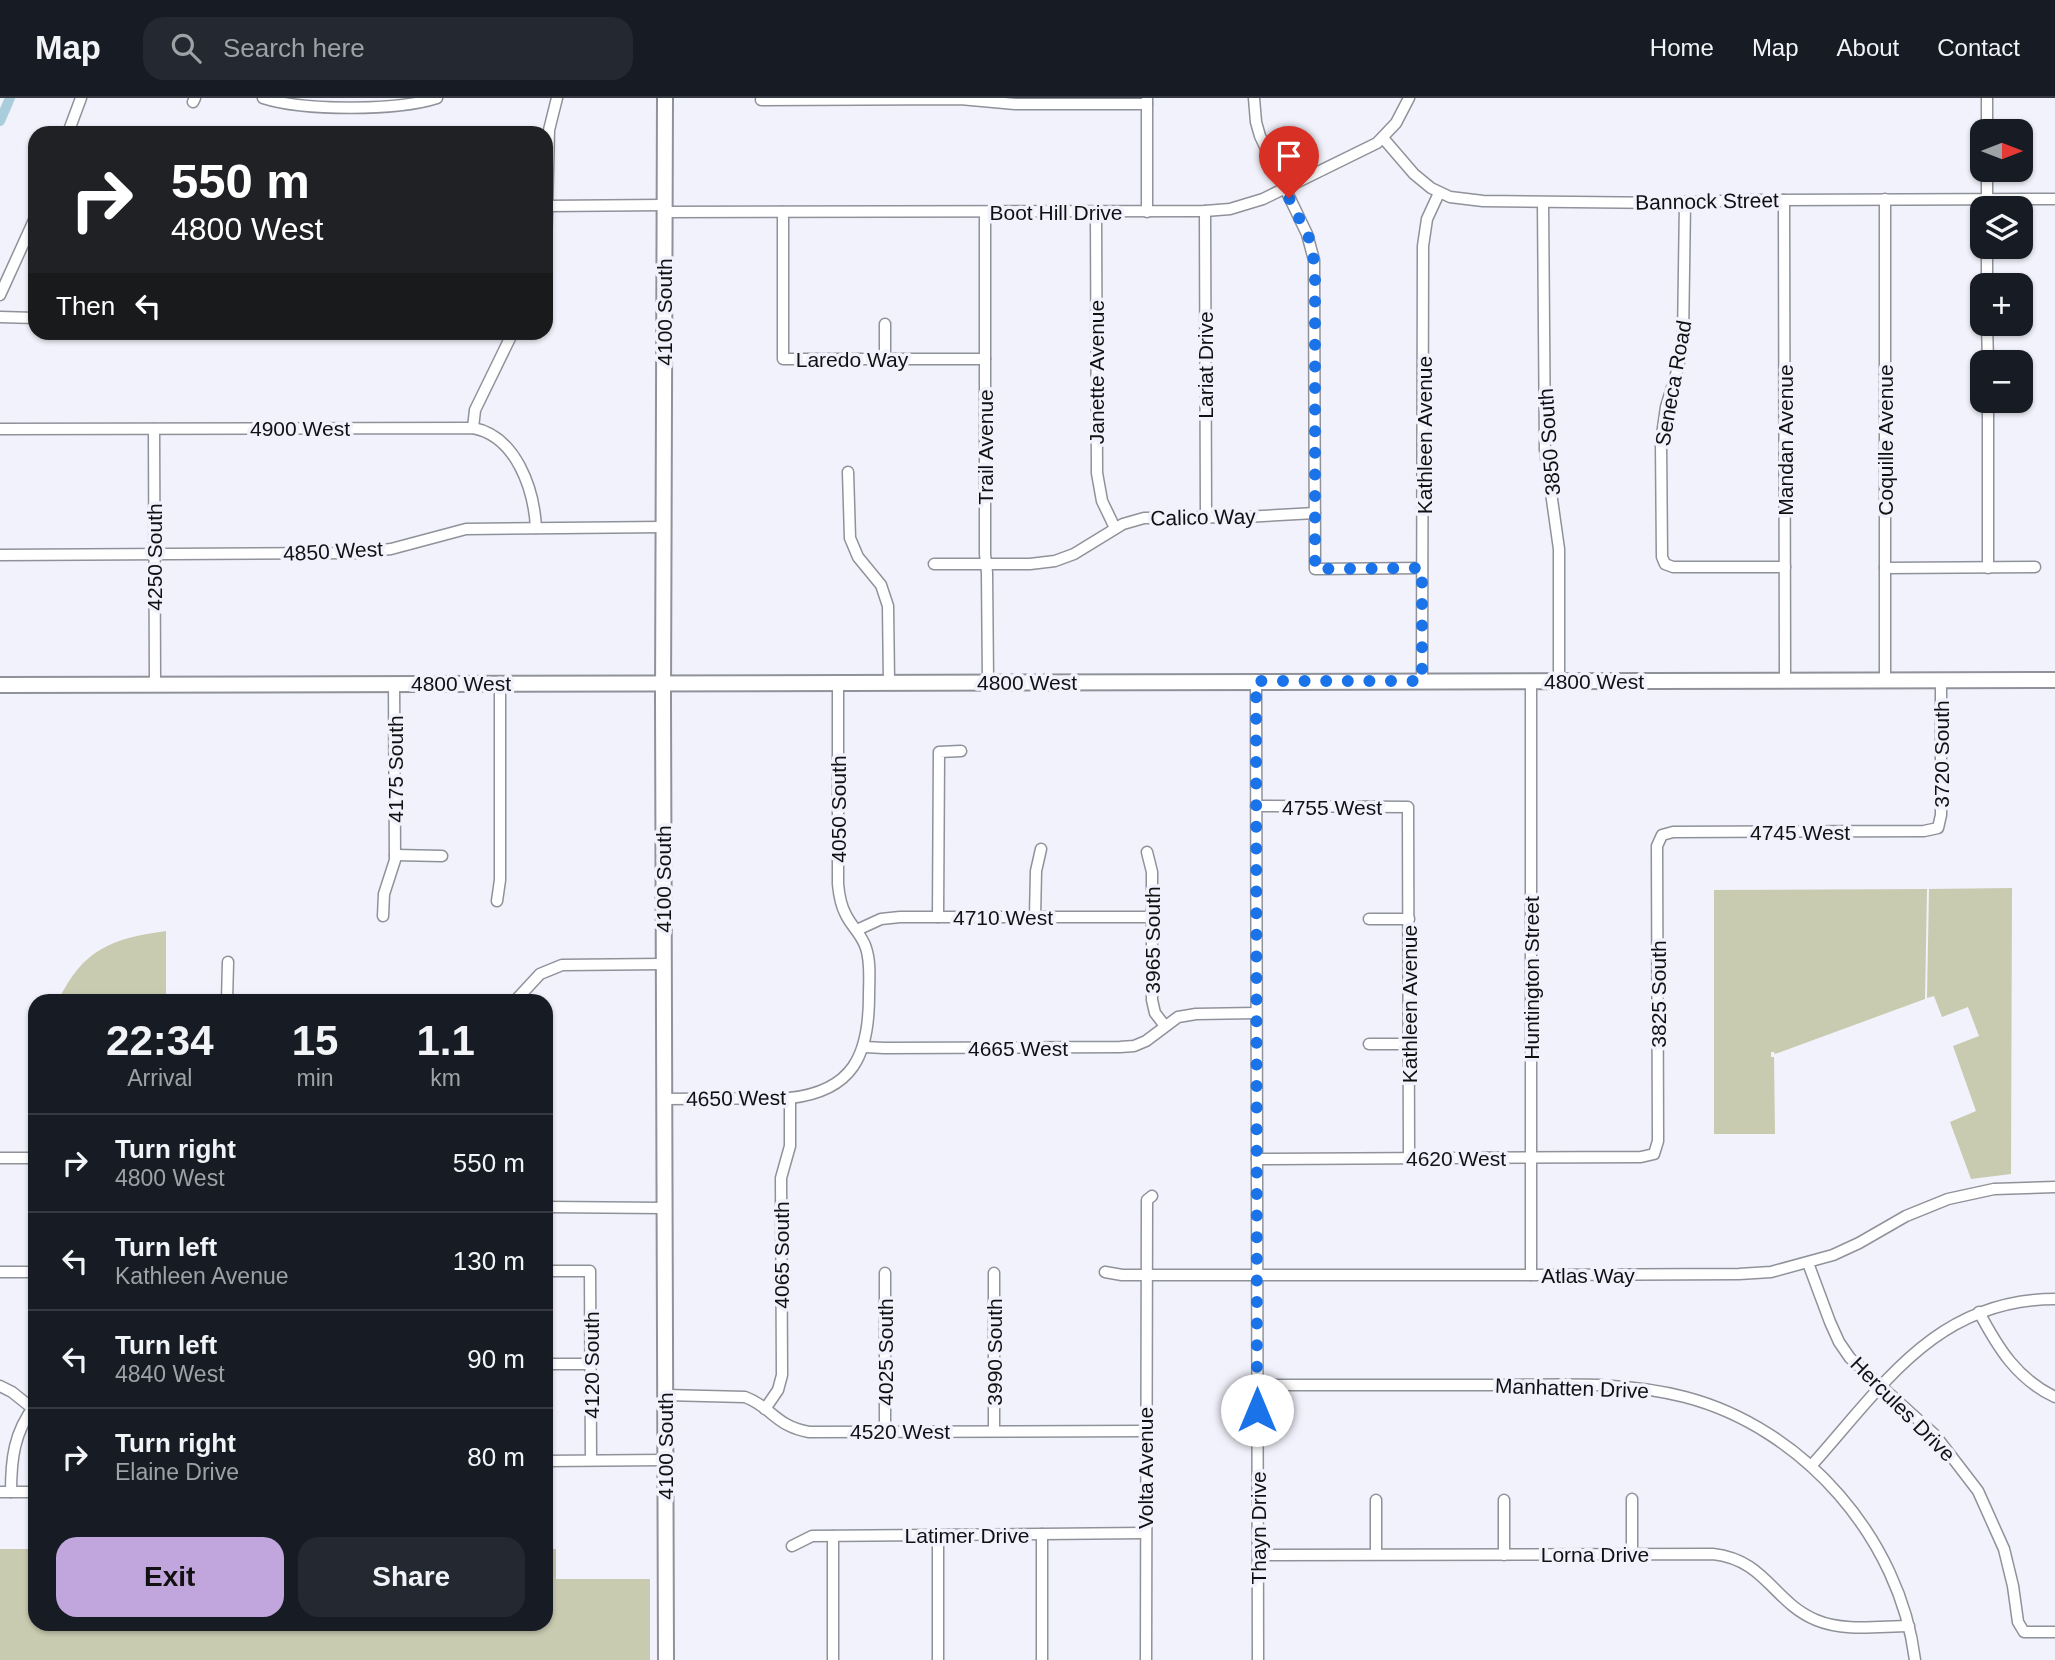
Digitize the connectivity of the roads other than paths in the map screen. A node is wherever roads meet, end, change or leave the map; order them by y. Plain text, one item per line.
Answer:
1 (81, 98) edge
2 (263, 98) edge
3 (437, 98) edge
4 (556, 98) edge
5 (665, 98) edge
6 (1254, 98) edge
7 (1409, 98) edge
8 (1987, 98) edge
9 (960, 99) edge
10 (761, 100) dead end
11 (1147, 101) edge
12 (304, 102) edge
13 (407, 102) edge
14 (1987, 119) edge
15 (71, 126) edge
16 (549, 126) edge
17 (1383, 138) junction
18 (1285, 189) junction
19 (1439, 193) junction
20 (1885, 199) junction
21 (2055, 199) edge
22 (1784, 200) junction
23 (2033, 201) edge
24 (1685, 202) junction
25 (1543, 203) junction
26 (1970, 203) edge
27 (553, 206) edge
28 (664, 209) junction
29 (1205, 211) junction
30 (783, 212) junction
31 (985, 212) junction
32 (1096, 212) junction
33 (1147, 212) junction
34 (28, 233) edge
35 (0, 295) edge
36 (0, 317) edge
37 (28, 318) edge
38 (885, 324) dead end
39 (509, 340) edge
40 (885, 359) junction
41 (985, 359) junction
42 (1987, 413) edge
43 (473, 428) junction
44 (0, 429) edge
45 (154, 429) junction
46 (848, 472) dead end
47 (1315, 513) junction
48 (1206, 517) junction
49 (664, 527) junction
50 (536, 528) junction
51 (1115, 528) junction
52 (0, 555) edge
53 (154, 555) junction
54 (934, 565) dead end
55 (986, 565) junction
56 (1785, 567) junction
57 (2035, 567) dead end
58 (1422, 568) junction
59 (1885, 568) junction
60 (1988, 568) junction
61 (1785, 680) junction
62 (1885, 680) junction
63 (1941, 680) junction
64 (2055, 680) edge
65 (1256, 681) junction
66 (1422, 681) junction
67 (1531, 681) junction
68 (1559, 681) junction
69 (838, 682) junction
70 (889, 682) junction
71 (988, 682) junction
72 (394, 683) junction
73 (500, 683) junction
74 (663, 683) junction
75 (155, 684) junction
76 (0, 685) edge
77 (961, 751) dead end
78 (1256, 806) junction
79 (1408, 807) joint
80 (1938, 828) joint
81 (1662, 835) joint
82 (1041, 849) dead end
83 (1147, 852) dead end
84 (395, 855) junction
85 (442, 856) dead end
86 (497, 901) dead end
87 (383, 916) dead end
88 (1035, 916) junction
89 (938, 917) junction
90 (1153, 917) junction
91 (1369, 919) dead end
92 (1409, 919) junction
93 (857, 930) junction
94 (228, 962) dead end
95 (664, 964) junction
96 (228, 994) edge
97 (521, 994) edge
98 (1256, 1013) junction
99 (1165, 1026) junction
100 (1369, 1044) dead end
101 (1409, 1044) junction
102 (864, 1046) junction
103 (790, 1098) junction
104 (664, 1099) junction
105 (1654, 1154) joint
106 (0, 1158) edge
107 (28, 1158) edge
108 (1409, 1158) junction
109 (1531, 1158) junction
110 (1257, 1159) junction
111 (2055, 1187) edge
112 (1152, 1196) dead end
113 (553, 1207) edge
114 (664, 1208) junction
115 (1808, 1263) junction
116 (553, 1271) edge
117 (0, 1272) edge
118 (28, 1272) edge
119 (1105, 1272) dead end
120 (885, 1273) dead end
121 (994, 1273) dead end
122 (1147, 1275) junction
123 (1257, 1275) junction
124 (1531, 1275) junction
125 (2055, 1299) edge
126 (1979, 1312) junction
127 (553, 1364) edge
128 (591, 1364) junction
129 (1257, 1385) junction
130 (0, 1386) edge
131 (1881, 1387) junction
132 (665, 1395) junction
133 (2055, 1396) edge
134 (28, 1402) edge
135 (765, 1409) junction
136 (28, 1415) edge
137 (994, 1431) junction
138 (1145, 1431) junction
139 (885, 1432) junction
140 (591, 1460) junction
141 (665, 1460) junction
142 (553, 1461) edge
143 (1811, 1466) junction
144 (5, 1492) edge
145 (28, 1492) edge
146 (1632, 1499) dead end
147 (1376, 1500) dead end
148 (1504, 1500) dead end
149 (1145, 1533) junction
150 (1042, 1534) junction
151 (938, 1535) junction
152 (832, 1536) junction
153 (792, 1546) dead end
154 (1376, 1554) junction
155 (1632, 1554) junction
156 (1258, 1555) junction
157 (1504, 1555) junction
158 (1909, 1626) junction
159 (2055, 1632) edge
160 (666, 1660) edge
161 (833, 1660) edge
162 (938, 1660) edge
163 (1042, 1660) edge
164 (1146, 1660) edge
165 (1258, 1660) edge
166 (1915, 1660) edge

1 - 15 street
2 - 12 street
3 - 13 street
4 - 16 street
5 - 28 main road, 4100 South
6 - 18 street
7 - 17 street, Boot Hill Drive
8 - 14 street
9 - 10 street
9 - 11 street
11 - 33 street
12 - 13 street
17 - 18 street, Boot Hill Drive
17 - 19 street, Bannock Street
18 - 29 street, Boot Hill Drive
18 - 47 street
19 - 25 street, Bannock Street
19 - 58 street, Kathleen Avenue
20 - 22 street, Bannock Street
20 - 26 street, Bannock Street
20 - 59 street, Coquille Avenue
21 - 23 street, Bannock Street
22 - 24 street, Bannock Street
22 - 56 street, Mandan Avenue
24 - 25 street, Bannock Street
24 - 56 street, Seneca Road
25 - 68 street, 3850 South
27 - 28 street, Boot Hill Drive
28 - 30 street, Boot Hill Drive
28 - 49 main road, 4100 South
29 - 33 street, Boot Hill Drive
29 - 48 street, Lariat Drive
30 - 31 street, Boot Hill Drive
30 - 40 street, Laredo Way
31 - 32 street, Boot Hill Drive
31 - 41 street, Trail Avenue
32 - 33 street, Boot Hill Drive
32 - 51 street, Janette Avenue
34 - 35 street
36 - 37 street
38 - 40 street
39 - 43 street
40 - 41 street, Laredo Way
41 - 55 street, Trail Avenue
42 - 60 street
43 - 45 street, 4900 West
43 - 50 street, 4900 West
44 - 45 street, 4900 West
45 - 53 street, 4250 South
46 - 70 street
47 - 48 street, Calico Way
47 - 58 street
48 - 51 street, Calico Way
49 - 50 street, 4850 West
49 - 74 main road, 4100 South
50 - 53 street, 4850 West
51 - 55 street, Calico Way
52 - 53 street, 4850 West
53 - 75 street, 4250 South
54 - 55 street, Calico Way
55 - 71 street, Trail Avenue
56 - 61 street, Mandan Avenue
57 - 60 street
58 - 66 street, Kathleen Avenue
59 - 60 street
59 - 62 street, Coquille Avenue
61 - 62 main road, 4800 West
61 - 68 main road, 4800 West
62 - 63 main road, 4800 West
63 - 64 main road, 4800 West
63 - 80 street, 3720 South
65 - 66 main road, 4800 West
65 - 71 main road, 4800 West
65 - 78 street, Thayn Drive
66 - 67 main road, 4800 West
67 - 68 main road, 4800 West
67 - 109 street, Huntington Street
69 - 70 main road, 4800 West
69 - 74 main road, 4800 West
69 - 93 street, 4050 South
70 - 71 main road, 4800 West
72 - 73 main road, 4800 West
72 - 75 main road, 4800 West
72 - 84 street, 4175 South
73 - 74 main road, 4800 West
73 - 86 street
74 - 95 main road, 4100 South
75 - 76 main road, 4800 West
77 - 89 street
78 - 79 street, 4755 West
78 - 98 street, Thayn Drive
79 - 92 street, Kathleen Avenue
80 - 81 street, 4745 West
81 - 105 street, 3825 South
82 - 88 street
83 - 90 street, 3965 South
84 - 85 street
84 - 87 street, 4175 South
88 - 89 street, 4710 West
88 - 90 street, 4710 West
89 - 93 street, 4710 West
90 - 99 street, 3965 South
91 - 92 street
92 - 101 street, Kathleen Avenue
93 - 102 street, 4050 South
94 - 96 street
95 - 97 street
95 - 104 main road, 4100 South
98 - 99 street, 4665 West
98 - 110 street, Thayn Drive
99 - 102 street, 4665 West
100 - 101 street
101 - 108 street, Kathleen Avenue
102 - 103 street, 4650 West
103 - 104 street, 4650 West
103 - 135 street, 4065 South
104 - 114 main road, 4100 South
105 - 109 street, 4620 West
106 - 107 street
108 - 109 street, 4620 West
108 - 110 street, 4620 West
109 - 124 street, Huntington Street
110 - 123 street, Thayn Drive
111 - 115 street, Atlas Way
112 - 122 street, Volta Avenue
113 - 114 street
114 - 132 main road, 4100 South
115 - 124 street, Atlas Way
115 - 131 street, Hercules Drive
116 - 128 street, 4120 South
117 - 118 street
119 - 122 street, Atlas Way
120 - 139 street, 4025 South
121 - 137 street, 3990 South
122 - 123 street, Atlas Way
122 - 138 street, Volta Avenue
123 - 124 street, Atlas Way
123 - 129 street, Thayn Drive
125 - 126 street
126 - 131 street
126 - 133 street
127 - 128 street
128 - 140 street, 4120 South
129 - 143 street, Manhatten Drive
129 - 156 street, Thayn Drive
130 - 134 street
131 - 143 street
131 - 159 street, Hercules Drive
132 - 135 street, 4520 West
132 - 141 main road, 4100 South
135 - 139 street, 4520 West
136 - 144 street
137 - 138 street, 4520 West
137 - 139 street, 4520 West
138 - 149 street, Volta Avenue
140 - 141 street
140 - 142 street
141 - 160 main road, 4100 South
143 - 158 street, Manhatten Drive
144 - 145 street
146 - 155 street
147 - 154 street
148 - 157 street
149 - 150 street, Latimer Drive
149 - 164 street, Volta Avenue
150 - 151 street, Latimer Drive
150 - 163 street
151 - 152 street, Latimer Drive
151 - 162 street
152 - 153 street, Latimer Drive
152 - 161 street
154 - 156 street, Lorna Drive
154 - 157 street, Lorna Drive
155 - 157 street, Lorna Drive
155 - 158 street, Lorna Drive
156 - 165 street, Thayn Drive
158 - 166 street, Manhatten Drive

